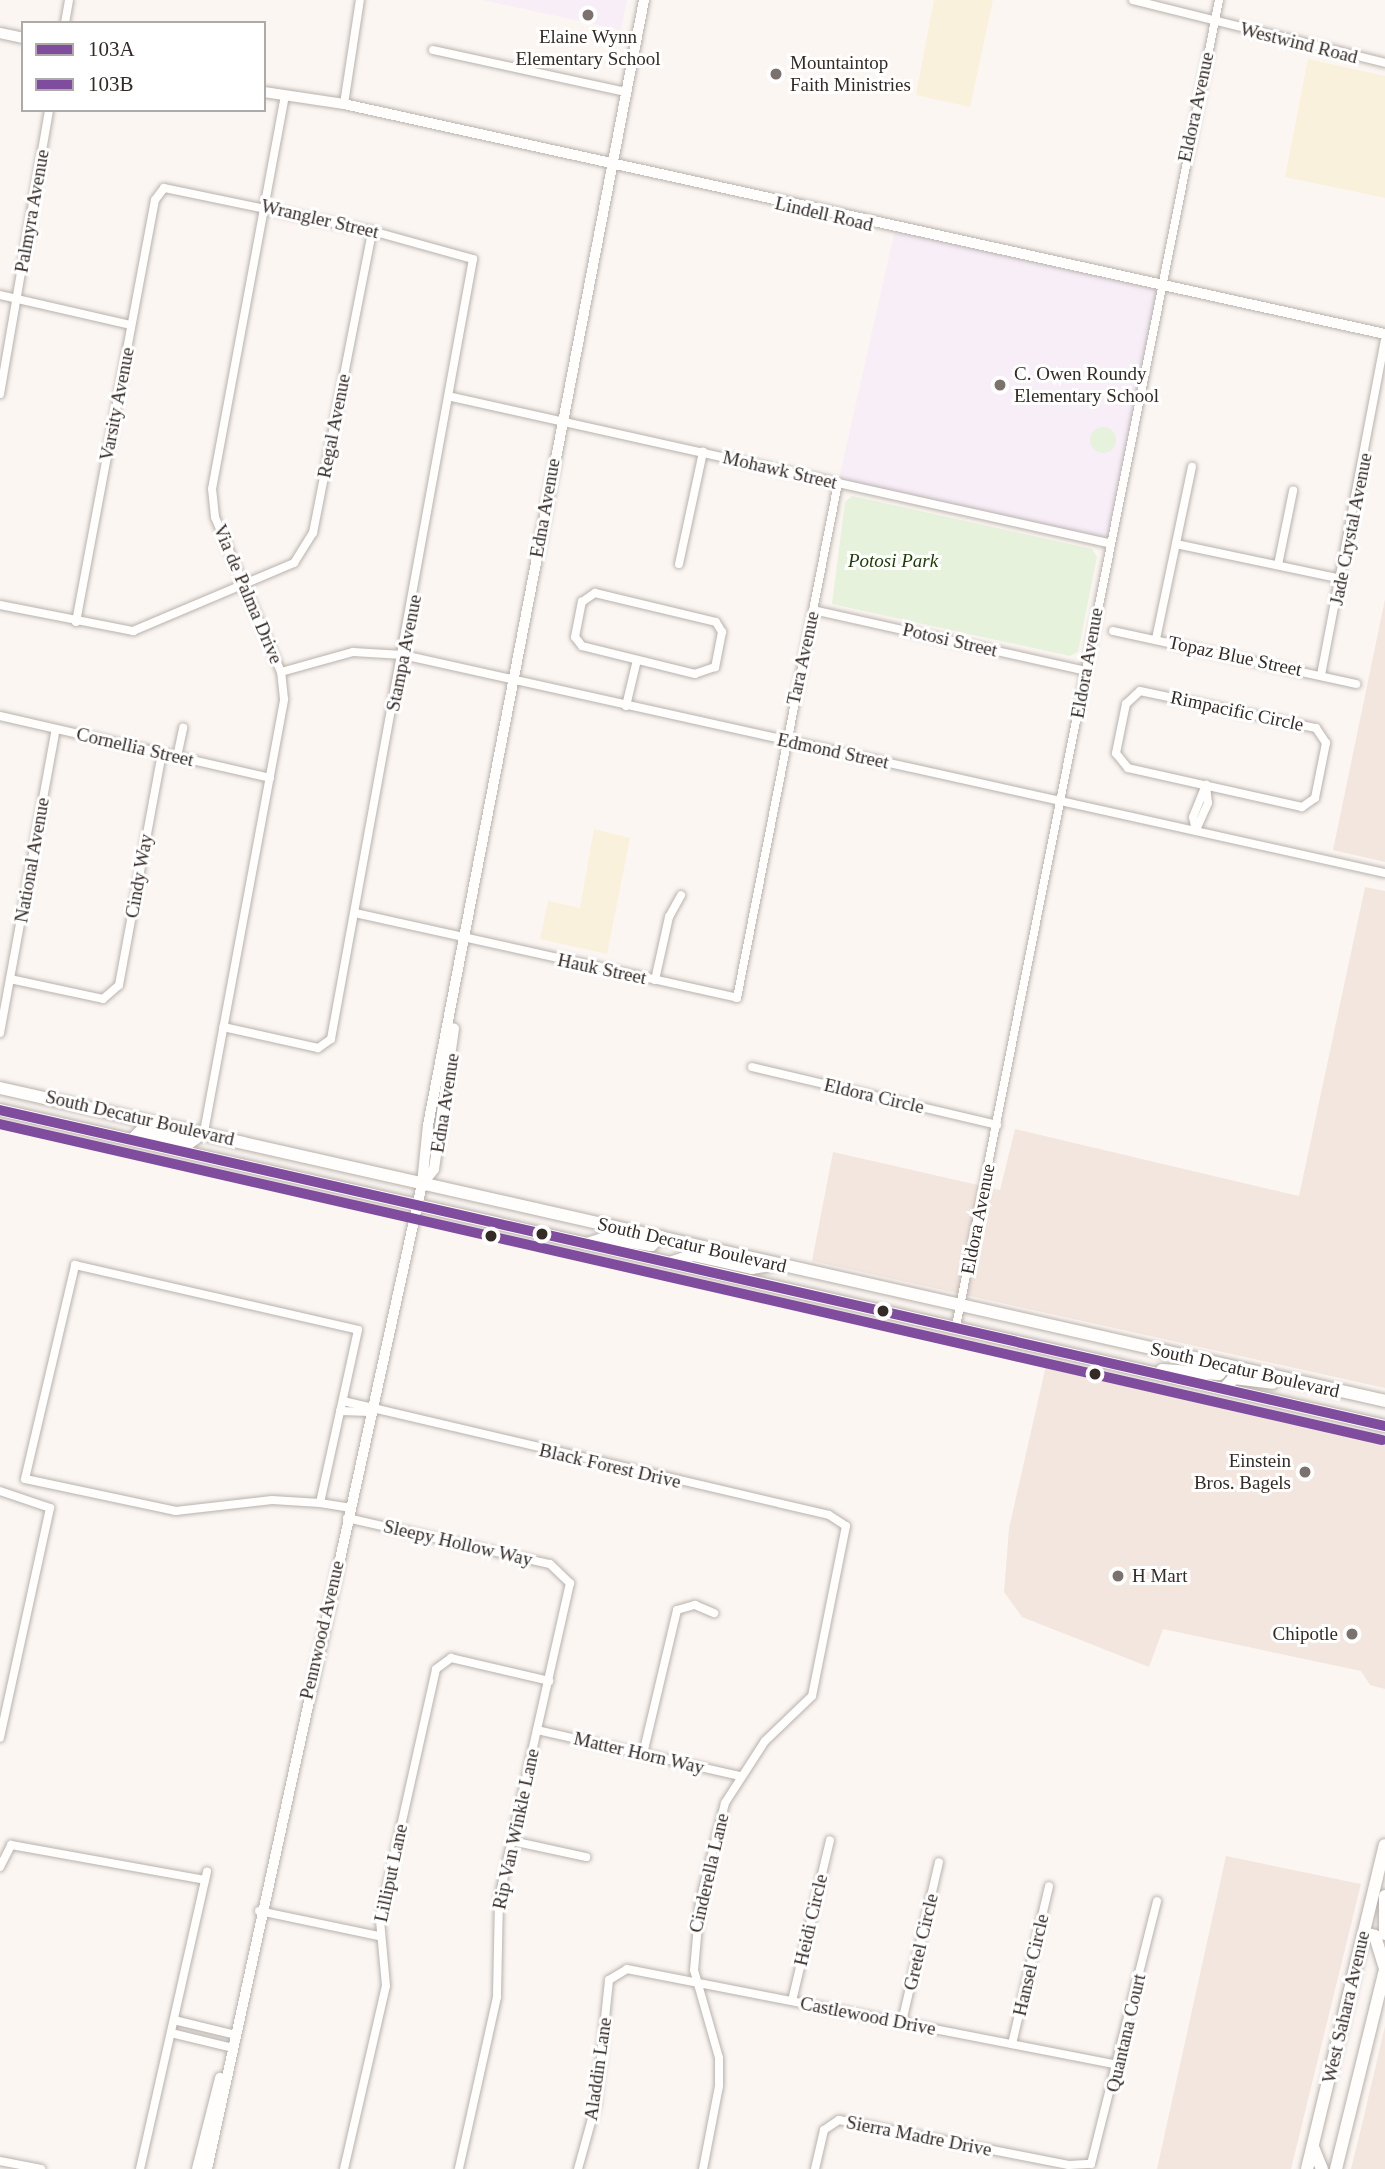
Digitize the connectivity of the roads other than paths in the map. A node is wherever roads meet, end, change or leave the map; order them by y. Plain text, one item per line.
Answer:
1 (69, 0) edge
2 (360, 0) edge
3 (644, 0) edge
4 (1133, 0) edge
5 (1219, 0) edge
6 (1215, 17) junction
7 (65, 21) edge
8 (0, 33) edge
9 (21, 38) edge
10 (433, 50) dead end
11 (1385, 63) edge
12 (266, 92) edge
13 (626, 92) junction
14 (285, 97) junction
15 (344, 104) junction
16 (49, 112) edge
17 (613, 165) junction
18 (164, 188) joint
19 (265, 206) junction
20 (372, 231) junction
21 (473, 259) joint
22 (1159, 286) junction
23 (0, 295) edge
24 (17, 299) junction
25 (131, 325) junction
26 (1385, 334) edge
27 (1385, 341) edge
28 (0, 394) edge
29 (452, 397) junction
30 (561, 420) junction
31 (703, 452) junction
32 (1192, 467) dead end
33 (838, 483) junction
34 (1293, 491) dead end
35 (1108, 543) junction
36 (1176, 544) junction
37 (679, 564) dead end
38 (1278, 565) junction
39 (1342, 579) junction
40 (246, 587) junction
41 (0, 604) edge
42 (813, 610) junction
43 (76, 622) junction
44 (1113, 631) dead end
45 (1156, 639) junction
46 (403, 655) junction
47 (637, 660) junction
48 (1086, 671) junction
49 (281, 672) junction
50 (1321, 675) junction
51 (515, 682) junction
52 (1356, 684) dead end
53 (626, 706) junction
54 (0, 716) edge
55 (183, 728) dead end
56 (56, 729) junction
57 (786, 741) junction
58 (162, 753) junction
59 (177, 757) junction
60 (270, 778) junction
61 (1206, 785) junction
62 (1061, 799) junction
63 (1196, 830) junction
64 (1385, 873) edge
65 (681, 895) dead end
66 (355, 913) junction
67 (468, 939) junction
68 (10, 979) junction
69 (655, 980) junction
70 (737, 998) joint
71 (223, 1027) junction
72 (0, 1033) edge
73 (752, 1068) dead end
74 (0, 1088) edge
75 (0, 1110) edge
76 (997, 1125) junction
77 (204, 1132) junction
78 (133, 1139) junction
79 (420, 1194) junction
80 (661, 1237) junction
81 (587, 1244) junction
82 (670, 1263) junction
83 (777, 1263) junction
84 (961, 1305) junction
85 (956, 1326) junction
86 (1090, 1335) junction
87 (1087, 1357) junction
88 (1226, 1366) junction
89 (1149, 1371) junction
90 (1305, 1383) junction
91 (1224, 1389) junction
92 (343, 1401) junction
93 (1385, 1401) edge
94 (340, 1411) junction
95 (371, 1412) junction
96 (1385, 1426) edge
97 (0, 1491) edge
98 (320, 1503) junction
99 (349, 1513) junction
100 (846, 1526) joint
101 (567, 1574) joint
102 (714, 1613) dead end
103 (549, 1681) junction
104 (537, 1730) junction
105 (0, 1738) edge
106 (643, 1754) junction
107 (740, 1776) junction
108 (830, 1840) dead end
109 (512, 1841) junction
110 (1385, 1845) edge
111 (586, 1857) dead end
112 (940, 1862) dead end
113 (0, 1867) edge
114 (1379, 1869) junction
115 (1049, 1886) dead end
116 (1385, 1896) edge
117 (1157, 1901) dead end
118 (259, 1911) junction
119 (1364, 1933) junction
120 (1385, 1934) edge
121 (379, 1936) junction
122 (1385, 1969) edge
123 (618, 1972) joint
124 (697, 1982) junction
125 (792, 2001) junction
126 (174, 2020) junction
127 (902, 2022) junction
128 (170, 2033) junction
129 (232, 2034) junction
130 (1012, 2044) junction
131 (229, 2047) junction
132 (1118, 2065) junction
133 (225, 2066) junction
134 (1313, 2147) junction
135 (0, 2161) edge
136 (1091, 2164) joint
137 (41, 2169) edge
138 (140, 2169) edge
139 (197, 2169) edge
140 (207, 2169) edge
141 (344, 2169) edge
142 (459, 2169) edge
143 (578, 2169) edge
144 (703, 2169) edge
145 (815, 2169) edge
146 (1307, 2169) edge
147 (1322, 2169) edge
148 (1336, 2169) edge

1 - 7 street
2 - 15 street
3 - 13 street, Edna Avenue
4 - 6 street, Westwind Road
5 - 6 street, Eldora Avenue
6 - 11 street, Westwind Road
6 - 22 street, Eldora Avenue
8 - 9 street
10 - 13 street
12 - 14 street, Lindell Road
13 - 17 street, Edna Avenue
14 - 15 street, Lindell Road
14 - 19 street, Via de Palma Drive
15 - 17 street, Lindell Road
16 - 24 street, Palmyra Avenue
17 - 22 street, Lindell Road
17 - 30 street, Edna Avenue
18 - 19 street, Wrangler Street
18 - 25 street, Varsity Avenue
19 - 20 street, Wrangler Street
19 - 40 street, Via de Palma Drive
20 - 21 street, Wrangler Street
20 - 40 street, Regal Avenue
21 - 29 street, Stampa Avenue
22 - 26 street, Lindell Road
22 - 35 street, Eldora Avenue
23 - 24 street
24 - 25 street
24 - 28 street, Palmyra Avenue
25 - 43 street, Varsity Avenue
27 - 39 street, Jade Crystal Avenue
29 - 30 street, Mohawk Street
29 - 46 street, Stampa Avenue
30 - 31 street, Mohawk Street
30 - 51 street, Edna Avenue
31 - 33 street, Mohawk Street
31 - 37 street
32 - 36 street
33 - 35 street, Mohawk Street
33 - 42 street, Tara Avenue
34 - 38 street
35 - 48 street, Eldora Avenue
36 - 38 street
36 - 45 street
38 - 39 street
39 - 50 street, Jade Crystal Avenue
40 - 43 street
40 - 49 street, Via de Palma Drive
41 - 43 street
42 - 48 street, Potosi Street
42 - 57 street, Tara Avenue
44 - 45 street, Topaz Blue Street
45 - 50 street, Topaz Blue Street
46 - 49 street, Edmond Street
46 - 51 street, Edmond Street
46 - 66 street, Stampa Avenue
47 - 47 street
47 - 53 street
48 - 62 street, Eldora Avenue
49 - 60 street, Via de Palma Drive
50 - 52 street, Topaz Blue Street
51 - 53 street, Edmond Street
51 - 67 street, Edna Avenue
53 - 57 street, Edmond Street
54 - 56 street, Cornellia Street
55 - 59 street
56 - 58 street, Cornellia Street
56 - 68 street, National Avenue
57 - 62 street, Edmond Street
57 - 70 street, Tara Avenue
58 - 59 street, Cornellia Street
58 - 68 street, Cindy Way
59 - 60 street, Cornellia Street
60 - 71 street, Via de Palma Drive
61 - 61 street, Rimpacific Circle
61 - 63 street
62 - 63 street, Edmond Street
62 - 76 street, Eldora Avenue
63 - 64 street, Edmond Street
65 - 69 street
66 - 67 street, Hauk Street
66 - 71 street, Stampa Avenue
67 - 69 street, Hauk Street
67 - 79 street, Edna Avenue
68 - 72 street, National Avenue
69 - 70 street, Hauk Street
71 - 77 street, Via de Palma Drive
73 - 76 street, Eldora Circle
74 - 77 main road, South Decatur Boulevard
75 - 78 main road, South Decatur Boulevard
76 - 84 street, Eldora Avenue
77 - 78 main road
77 - 79 main road, South Decatur Boulevard
78 - 79 main road, South Decatur Boulevard
79 - 80 main road, South Decatur Boulevard
79 - 81 main road, South Decatur Boulevard
79 - 95 street, Pennwood Avenue
80 - 81 main road
80 - 83 main road, South Decatur Boulevard
81 - 82 main road, South Decatur Boulevard
82 - 83 main road
82 - 85 main road, South Decatur Boulevard
83 - 84 main road, South Decatur Boulevard
84 - 85 street, Eldora Avenue
84 - 86 main road, South Decatur Boulevard
85 - 87 main road, South Decatur Boulevard
86 - 87 main road
86 - 88 main road, South Decatur Boulevard
87 - 89 main road, South Decatur Boulevard
88 - 89 main road
88 - 90 main road, South Decatur Boulevard
89 - 91 main road, South Decatur Boulevard
90 - 91 main road
90 - 93 main road, South Decatur Boulevard
91 - 96 main road, South Decatur Boulevard
92 - 94 street
92 - 95 street
92 - 98 street, Sleepy Hollow Way
94 - 95 street
94 - 98 street
95 - 99 street, Pennwood Avenue
95 - 100 street, Black Forest Drive
97 - 105 street
98 - 99 street, Sleepy Hollow Way
99 - 101 street, Sleepy Hollow Way
99 - 118 street, Pennwood Avenue
100 - 107 street, Cinderella Lane
101 - 103 street, Rip Van Winkle Lane
102 - 106 street
103 - 104 street, Rip Van Winkle Lane
103 - 121 street, Lilliput Lane
104 - 106 street, Matter Horn Way
104 - 109 street, Rip Van Winkle Lane
106 - 107 street, Matter Horn Way
107 - 124 street, Cinderella Lane
108 - 125 street, Heidi Circle
109 - 111 street
109 - 142 street, Rip Van Winkle Lane
110 - 114 main road, West Sahara Avenue
112 - 127 street, Gretel Circle
113 - 126 street
114 - 116 main road
114 - 119 main road, West Sahara Avenue
115 - 130 street, Hansel Circle
116 - 120 main road
117 - 132 street, Quantana Court
118 - 121 street
118 - 129 street, Pennwood Avenue
119 - 122 main road
119 - 134 main road, West Sahara Avenue
121 - 141 street, Lilliput Lane
122 - 148 main road, West Sahara Avenue
123 - 124 street, Castlewood Drive
123 - 143 street, Aladdin Lane
124 - 125 street, Castlewood Drive
124 - 144 street, Cinderella Lane
125 - 127 street, Castlewood Drive
126 - 128 street
126 - 129 street
127 - 130 street, Castlewood Drive
128 - 131 street
128 - 138 street
129 - 131 street, Pennwood Avenue
130 - 132 street, Castlewood Drive
131 - 133 street, Pennwood Avenue
132 - 136 street, Quantana Court
133 - 139 street, Pennwood Avenue
133 - 140 street, Pennwood Avenue
134 - 146 main road, West Sahara Avenue
134 - 147 main road
135 - 137 street
136 - 145 street, Sierra Madre Drive

